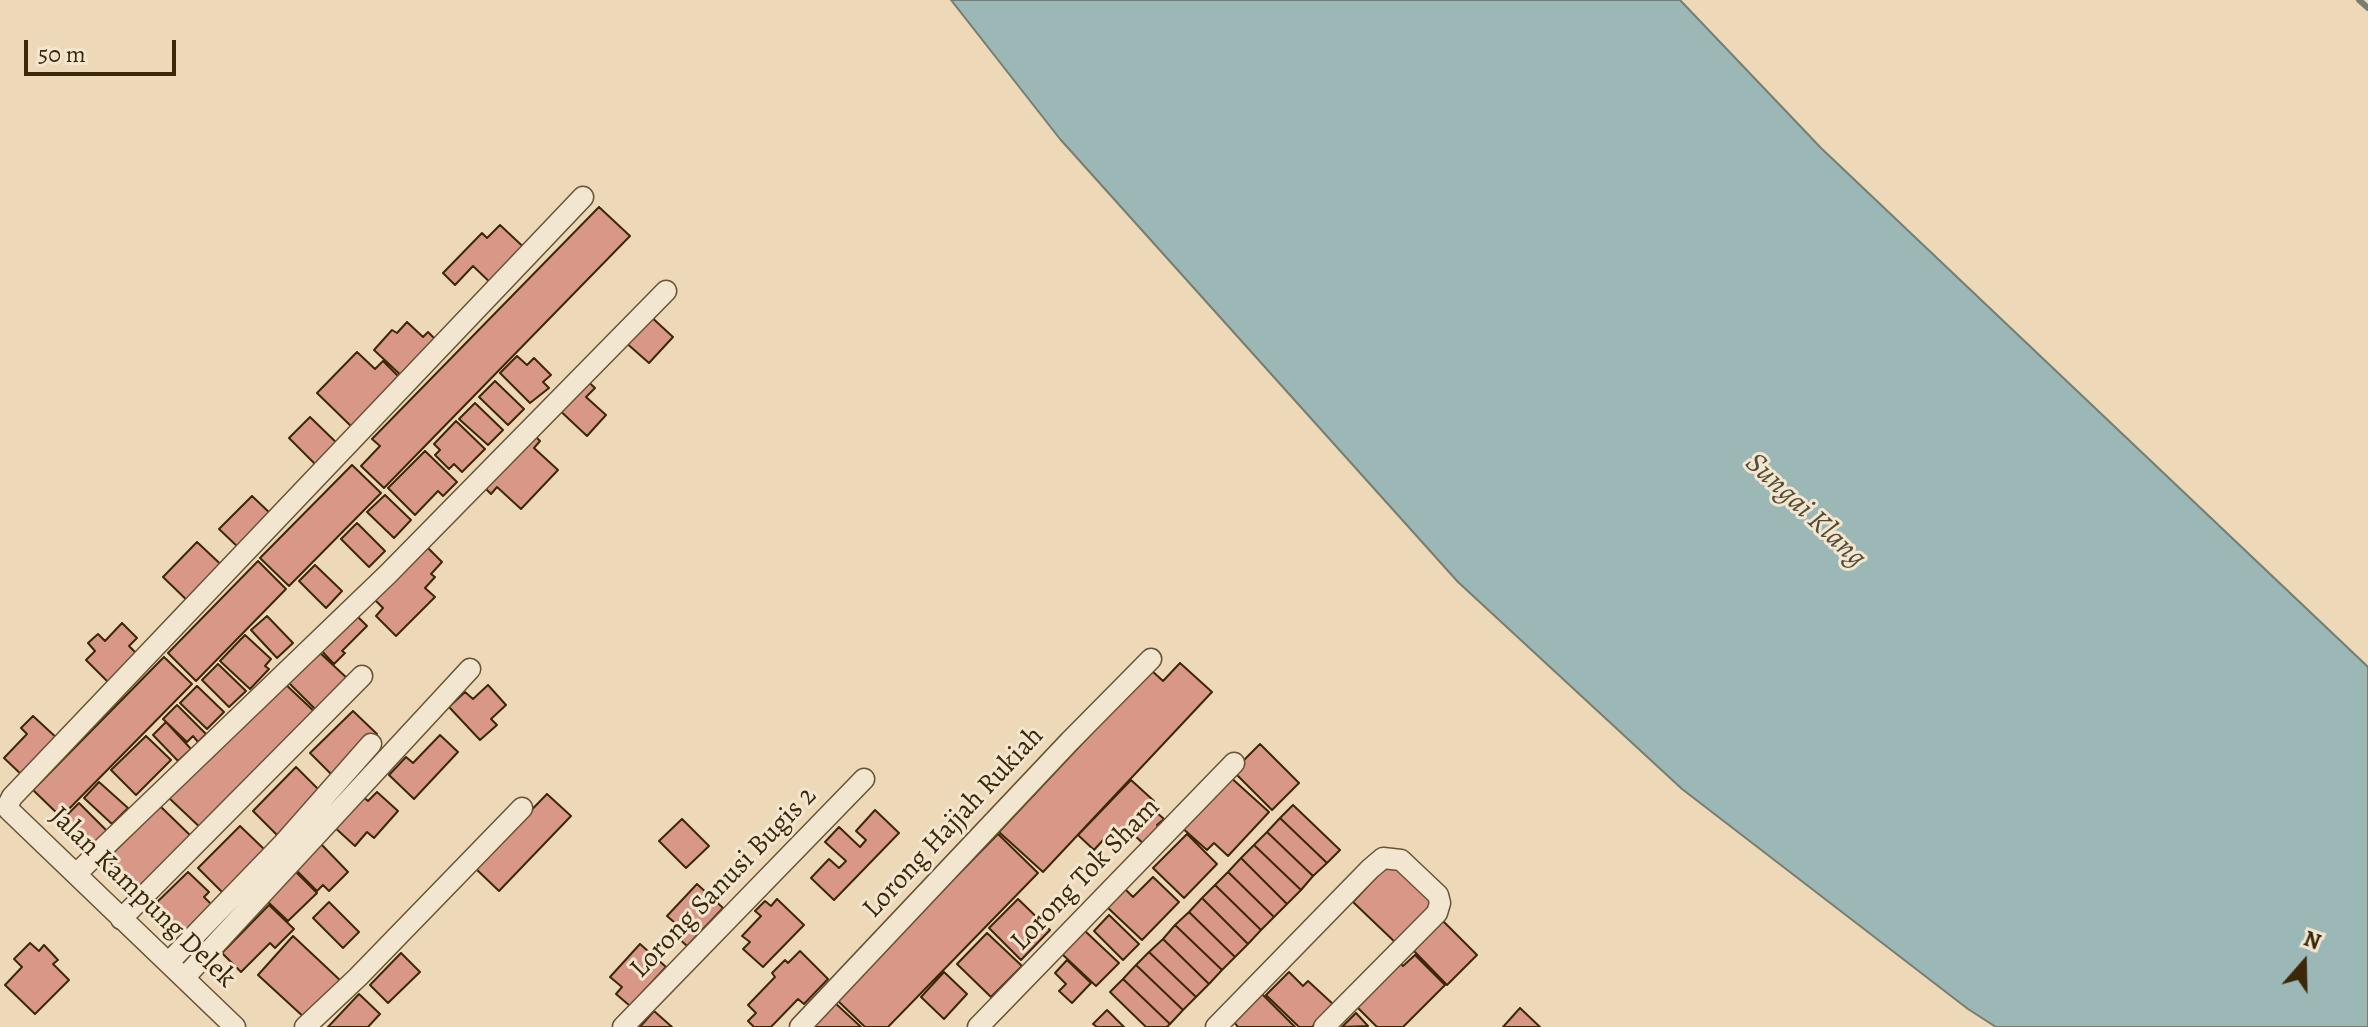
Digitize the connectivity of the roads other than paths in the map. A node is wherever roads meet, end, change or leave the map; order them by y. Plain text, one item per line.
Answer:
1 (583, 197) dead end
2 (666, 291) dead end
3 (1151, 659) dead end
4 (470, 669) dead end
5 (362, 676) dead end
6 (371, 744) dead end
7 (1234, 763) dead end
8 (864, 779) dead end
9 (522, 808) dead end
10 (76, 874) junction
11 (121, 919) junction
12 (169, 962) junction
13 (185, 977) junction
14 (235, 1027) edge
15 (305, 1027) edge
16 (623, 1027) edge
17 (800, 1027) edge
18 (978, 1027) edge
19 (1216, 1027) edge
20 (1324, 1027) edge

1 - 10 street, Jalan Kampung Delek
2 - 10 street
3 - 17 street, Lorong Hajjah Rukiah
4 - 13 street
5 - 11 street
6 - 12 street
7 - 18 street, Lorong Tok Sham
8 - 16 street, Lorong Sanusi Bugis 2
9 - 15 street
10 - 11 street, Jalan Kampung Delek
11 - 12 street, Jalan Kampung Delek
12 - 13 street, Jalan Kampung Delek
13 - 14 street, Jalan Kampung Delek
19 - 20 street

